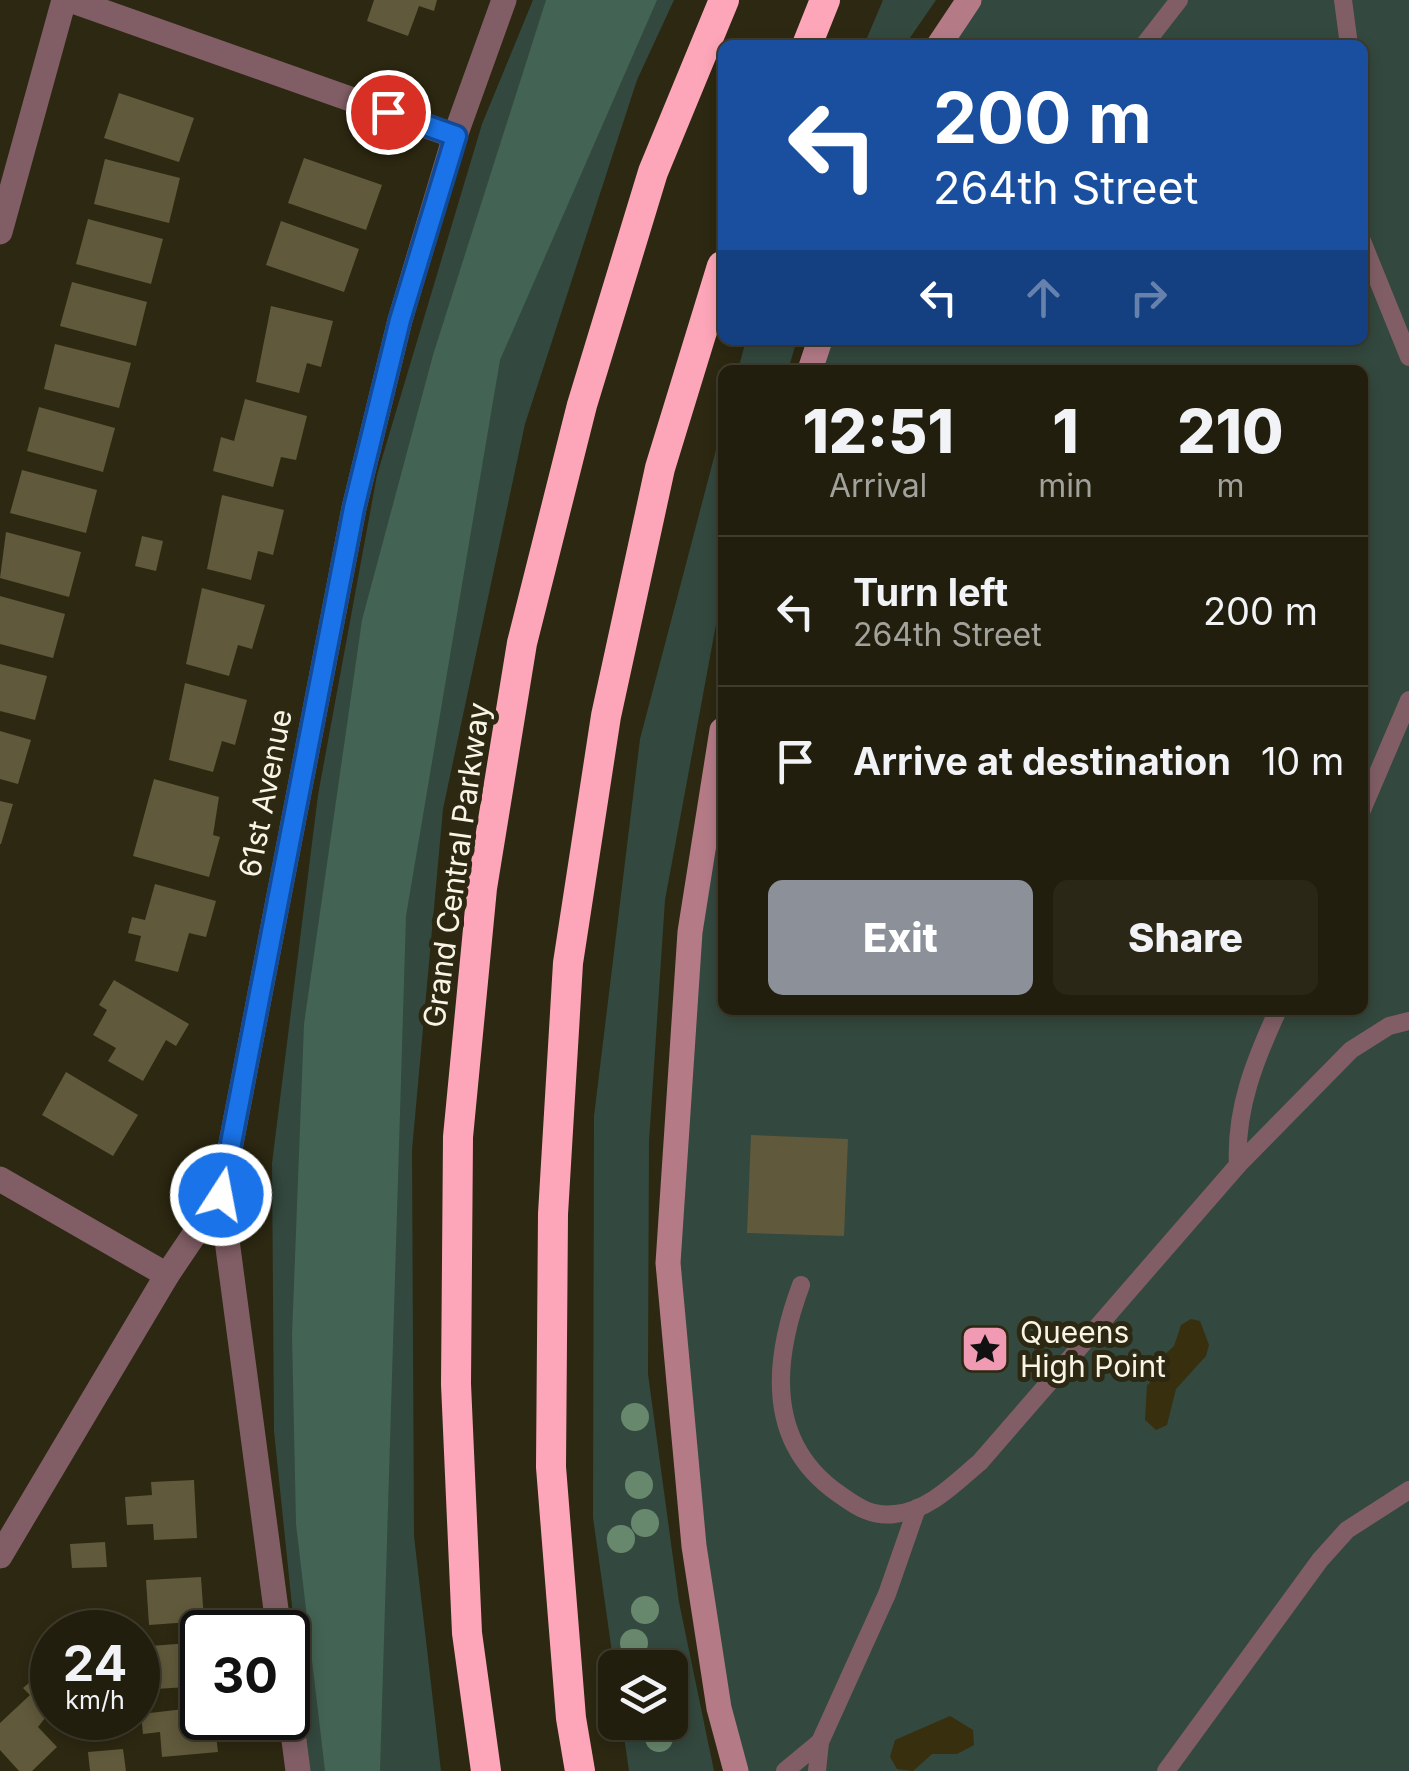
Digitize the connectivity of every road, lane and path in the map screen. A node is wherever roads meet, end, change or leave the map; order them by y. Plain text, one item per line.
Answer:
1 (67, 0) edge
2 (504, 0) edge
3 (724, 0) edge
4 (825, 0) edge
5 (969, 0) edge
6 (1179, 0) edge
7 (1343, 0) edge
8 (809, 40) edge
9 (942, 40) edge
10 (1148, 40) edge
11 (1348, 40) edge
12 (456, 136) junction
13 (0, 232) edge
14 (1368, 256) edge
15 (718, 279) edge
16 (1409, 357) edge
17 (1409, 700) edge
18 (718, 755) edge
19 (1368, 796) edge
20 (1276, 1015) edge
21 (1409, 1022) edge
22 (1238, 1165) junction
23 (0, 1178) edge
24 (221, 1195) junction
25 (167, 1275) junction
26 (801, 1285) dead end
27 (1409, 1490) edge
28 (917, 1508) junction
29 (0, 1556) edge
30 (276, 1610) edge
31 (294, 1740) edge
32 (820, 1742) junction
33 (298, 1771) edge
34 (486, 1771) edge
35 (580, 1771) edge
36 (736, 1771) edge
37 (785, 1771) edge
38 (817, 1771) edge
39 (1166, 1771) edge

1 - 12 street
1 - 13 street
2 - 12 street, 61st Avenue
3 - 34 highway, Grand Central Parkway
4 - 8 highway
5 - 9 main road
6 - 10 lane
7 - 11 lane
12 - 24 street, 61st Avenue
14 - 16 lane
15 - 35 highway
17 - 19 lane
18 - 36 main road
20 - 22 lane
21 - 22 lane
22 - 28 lane
23 - 25 street
24 - 25 street, 61st Avenue
24 - 30 street
25 - 29 street, 61st Avenue
26 - 28 lane
27 - 39 lane
28 - 32 lane
31 - 33 street
32 - 37 lane
32 - 38 lane

